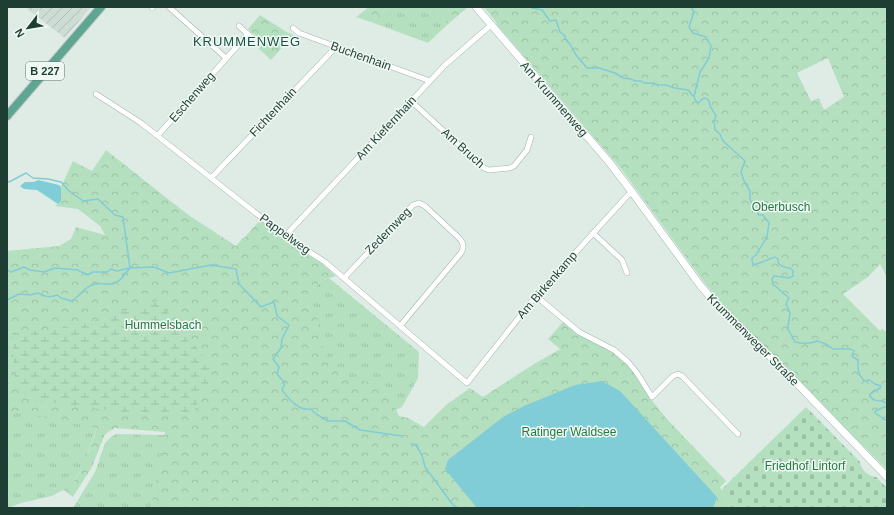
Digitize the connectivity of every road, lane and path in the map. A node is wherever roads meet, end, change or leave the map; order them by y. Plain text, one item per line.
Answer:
1 (101, 7) edge
2 (169, 7) edge
3 (476, 7) edge
4 (491, 25) junction
5 (239, 26) dead end
6 (293, 28) dead end
7 (248, 34) junction
8 (256, 42) dead end
9 (336, 47) junction
10 (226, 58) junction
11 (430, 81) junction
12 (96, 94) dead end
13 (411, 101) junction
14 (7, 116) edge
15 (158, 135) junction
16 (531, 137) dead end
17 (211, 178) junction
18 (632, 192) junction
19 (593, 233) junction
20 (285, 236) junction
21 (627, 273) dead end
22 (344, 278) junction
23 (536, 296) junction
24 (400, 326) junction
25 (467, 383) joint
26 (738, 434) dead end
27 (887, 477) edge

1 - 14 main road, B 227
2 - 10 street
3 - 4 main road, Am Krummenweg
4 - 11 street, Am Kiefernhain
4 - 18 main road, Am Krummenweg
5 - 7 street
6 - 9 street, Buchenhain
7 - 8 street
7 - 10 street, Eschenweg
9 - 11 street, Buchenhain
9 - 17 street, Fichtenhain
10 - 15 street, Eschenweg
11 - 13 street, Am Kiefernhain
12 - 15 street, Pappelweg
13 - 16 street, Am Bruch
13 - 20 street, Am Kiefernhain
15 - 17 street, Pappelweg
17 - 20 street, Pappelweg
18 - 19 street, Am Birkenkamp
18 - 27 main road, Krummenweger Straße
19 - 21 street
19 - 23 street, Am Birkenkamp
20 - 22 street, Pappelweg
22 - 24 street, Pappelweg
22 - 24 street, Zedernweg
23 - 25 street, Am Birkenkamp
23 - 26 street
24 - 25 street, Pappelweg

